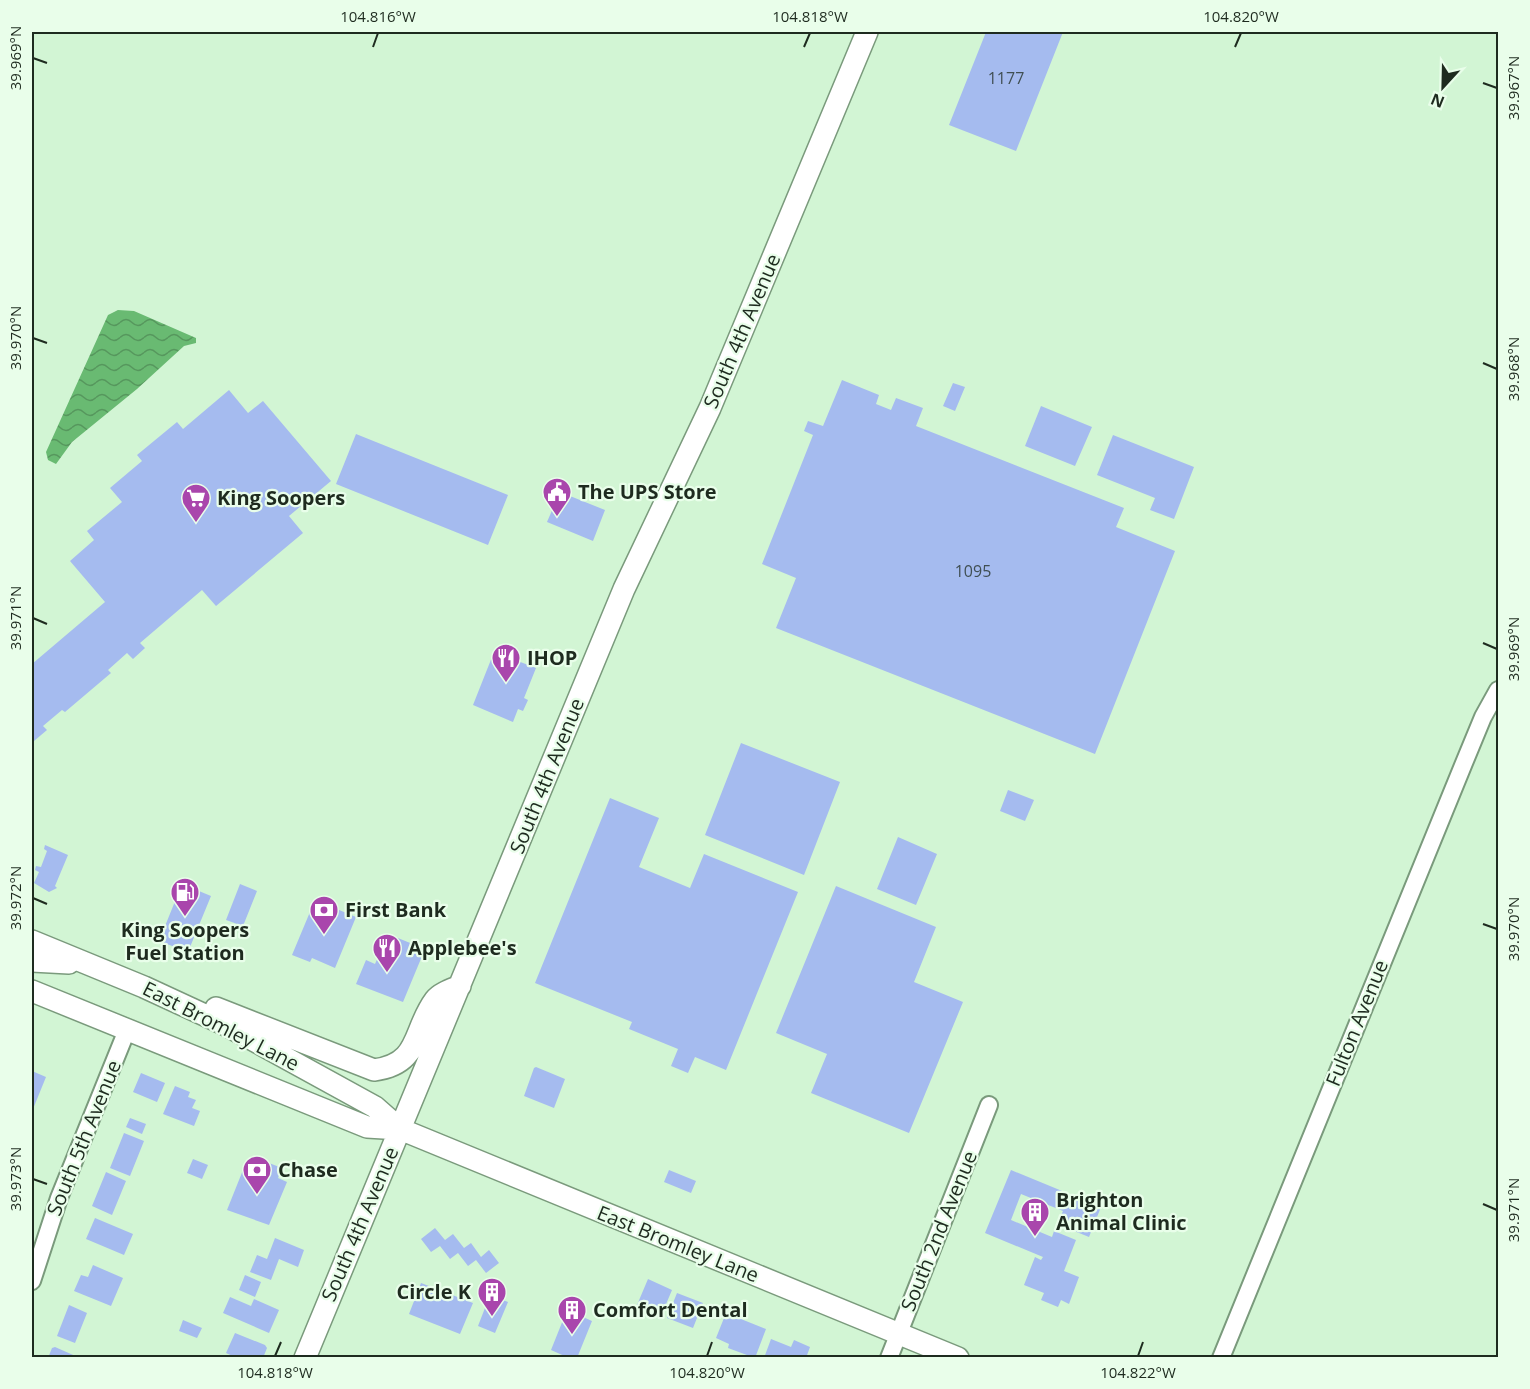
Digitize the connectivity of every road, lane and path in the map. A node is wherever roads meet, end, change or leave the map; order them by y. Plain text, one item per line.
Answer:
1 (867, 32) edge
2 (1498, 690) edge
3 (32, 941) edge
4 (32, 960) edge
5 (88, 964) junction
6 (460, 986) junction
7 (32, 992) edge
8 (193, 1008) junction
9 (127, 1030) junction
10 (989, 1105) dead end
11 (400, 1129) junction
12 (32, 1281) edge
13 (899, 1334) junction
14 (304, 1358) edge
15 (890, 1358) edge
16 (958, 1358) edge
17 (1221, 1358) edge

1 - 6 main road, South 4th Avenue
2 - 17 street, Fulton Avenue
3 - 5 main road, East Bromley Lane
4 - 5 main road
5 - 8 main road, East Bromley Lane
6 - 8 main road
6 - 11 main road, South 4th Avenue
7 - 9 main road, East Bromley Lane
8 - 11 main road, East Bromley Lane
9 - 11 main road, East Bromley Lane
9 - 12 street, South 5th Avenue
10 - 13 street, South 2nd Avenue
11 - 13 main road, East Bromley Lane
11 - 14 main road, South 4th Avenue
13 - 15 street, South 2nd Avenue
13 - 16 main road, East Bromley Lane

